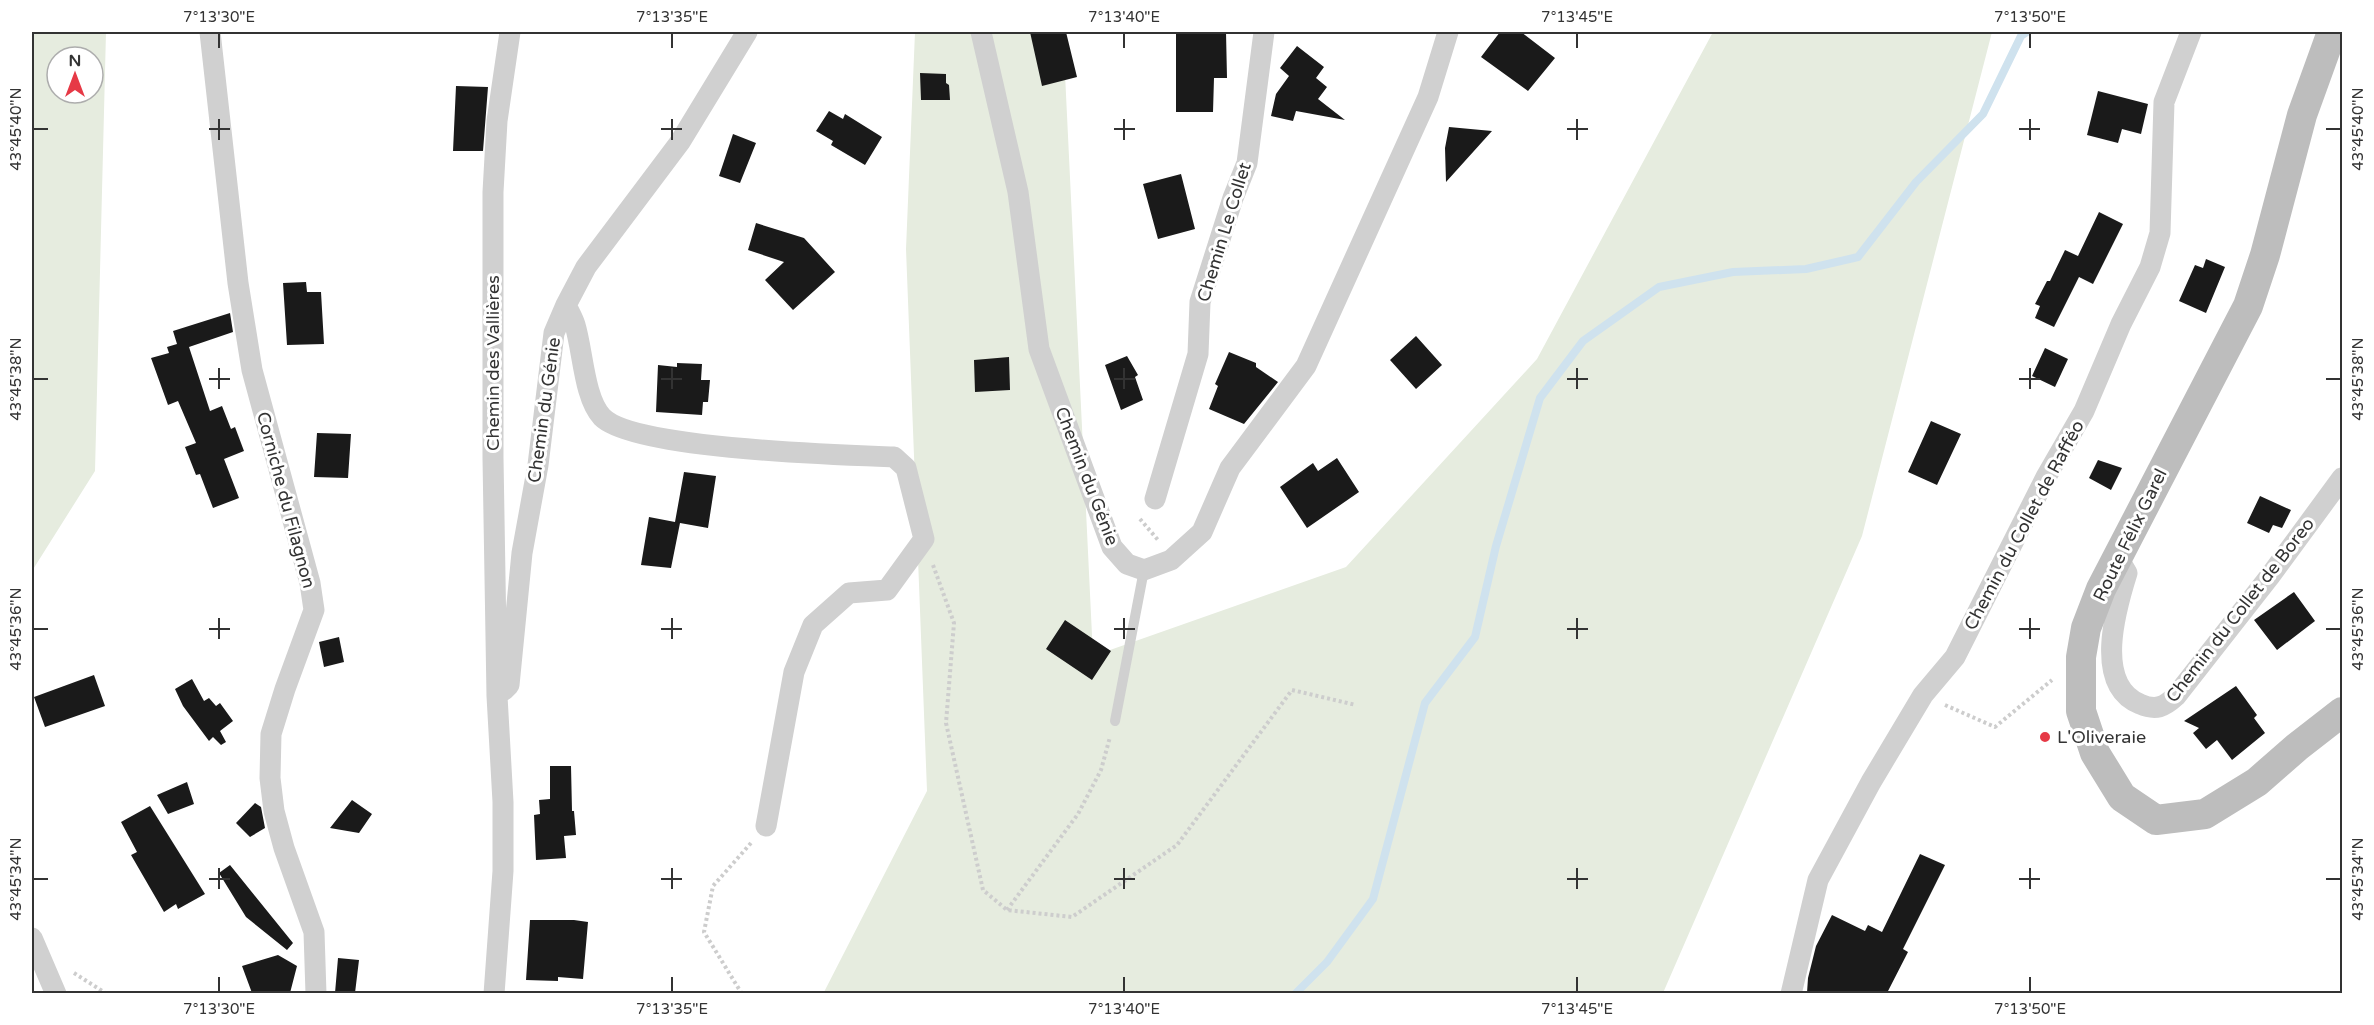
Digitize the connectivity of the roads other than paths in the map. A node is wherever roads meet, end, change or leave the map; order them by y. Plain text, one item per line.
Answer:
1 (210, 32) edge
2 (510, 32) edge
3 (747, 32) edge
4 (981, 32) edge
5 (1264, 32) edge
6 (1448, 32) edge
7 (2192, 32) edge
8 (2332, 32) edge
9 (566, 305) junction
10 (2343, 478) edge
11 (1155, 499) road end
12 (2117, 556) junction
13 (1144, 570) junction
14 (497, 696) junction
15 (2343, 712) edge
16 (1115, 721) road end
17 (766, 826) road end
18 (32, 938) edge
19 (56, 993) edge
20 (316, 993) edge
21 (494, 993) edge
22 (1791, 993) edge

1 - 20 street, Corniche du Filagnon
2 - 14 street, Chemin des Vallières
3 - 9 street, Chemin du Génie
4 - 13 street, Chemin du Génie
5 - 11 street, Chemin Le Collet
6 - 13 street
7 - 22 street, Chemin du Collet de Rafféo
8 - 12 street, Route Félix Garel
9 - 14 street, Chemin du Génie
9 - 17 street
10 - 12 street, Chemin du Collet de Boreo
12 - 15 street, Route Félix Garel
13 - 16 lane
14 - 21 street, Chemin des Vallières
18 - 19 street

